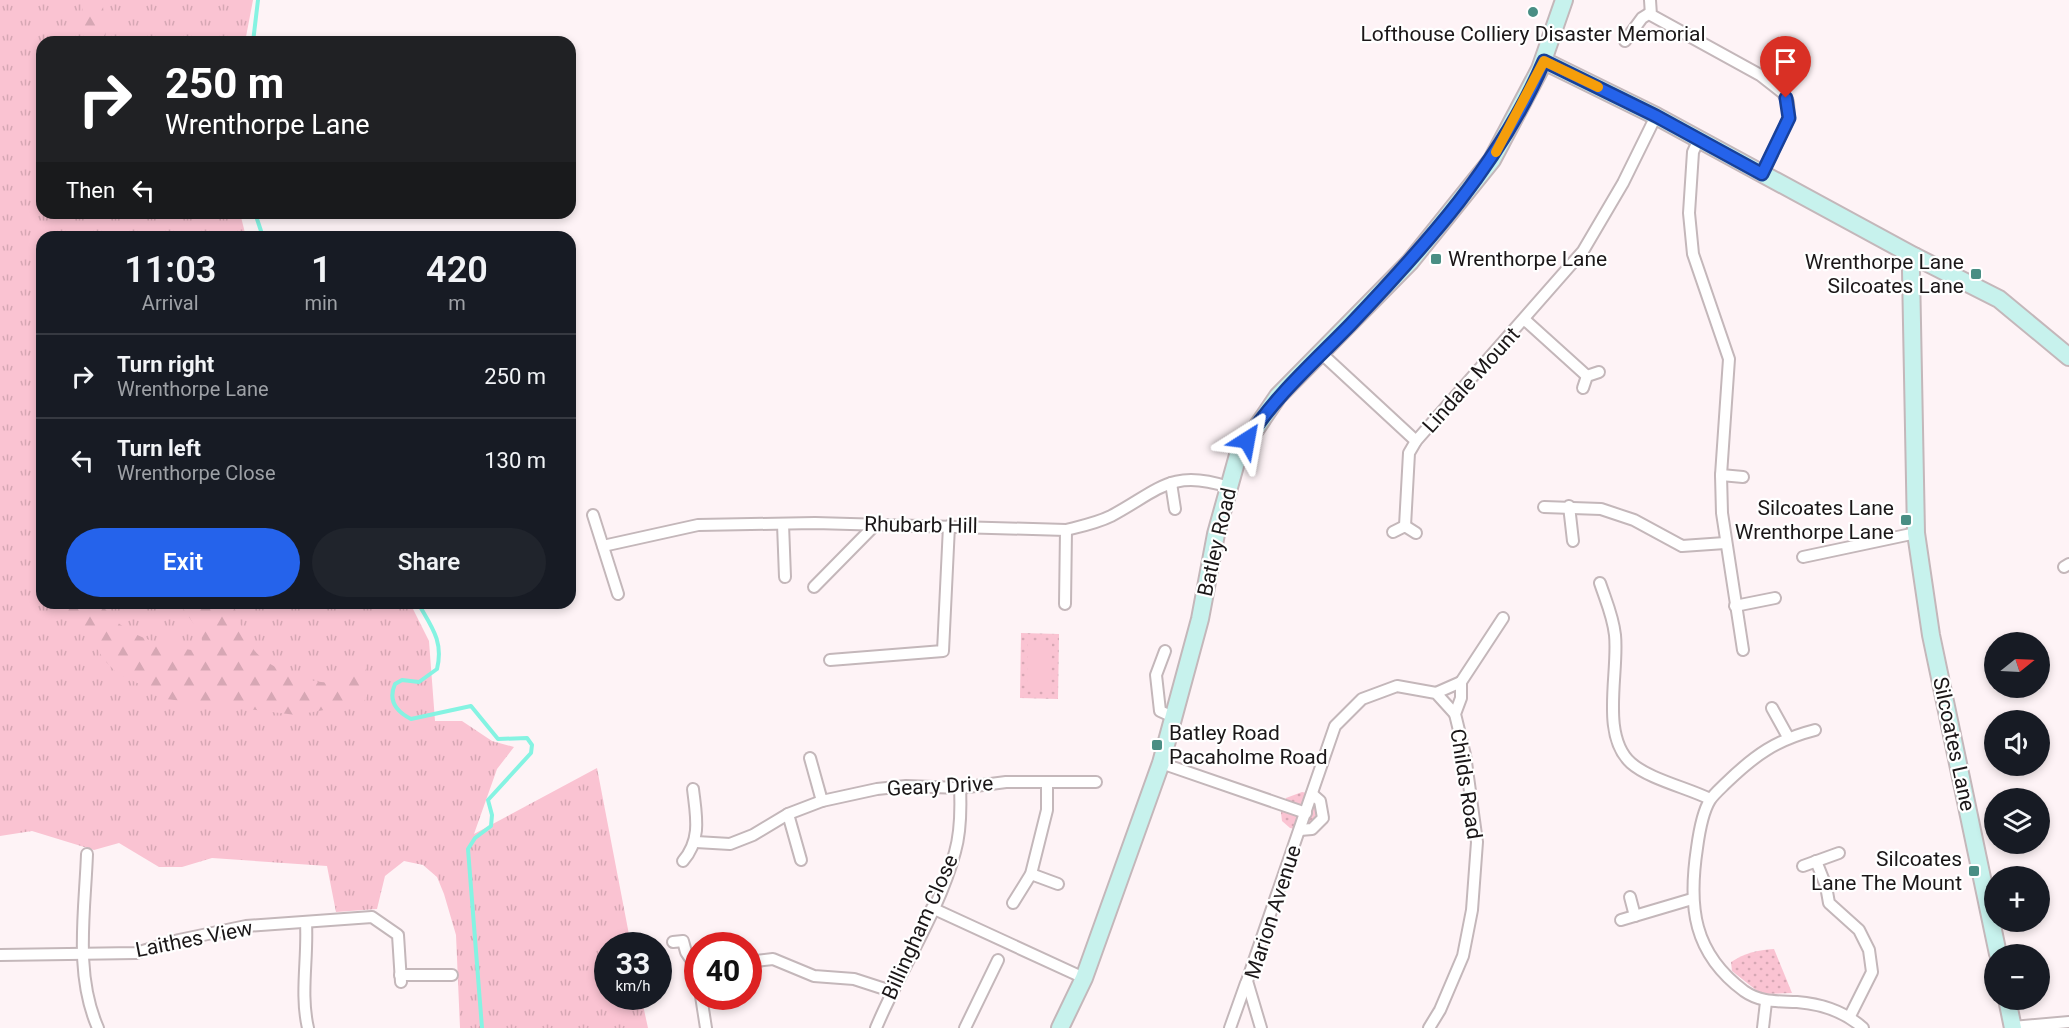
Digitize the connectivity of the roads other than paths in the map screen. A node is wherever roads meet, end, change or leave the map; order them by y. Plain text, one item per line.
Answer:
1 (1564, 0) edge
2 (1650, 0) edge
3 (1650, 13) junction
4 (1625, 41) dead end
5 (1544, 61) junction
6 (1656, 116) junction
7 (1699, 140) junction
8 (1762, 174) junction
9 (1914, 256) junction
10 (1525, 320) junction
11 (1322, 354) junction
12 (2069, 357) edge
13 (1599, 372) dead end
14 (1587, 376) junction
15 (1583, 387) dead end
16 (1416, 441) junction
17 (1722, 475) junction
18 (1743, 477) dead end
19 (1171, 483) junction
20 (1228, 487) junction
21 (1569, 506) junction
22 (1544, 507) dead end
23 (1175, 509) dead end
24 (593, 515) dead end
25 (783, 524) junction
26 (876, 524) junction
27 (949, 526) junction
28 (1405, 526) junction
29 (1066, 530) junction
30 (1394, 532) dead end
31 (1416, 533) dead end
32 (1916, 533) junction
33 (1573, 541) dead end
34 (1725, 543) junction
35 (603, 546) junction
36 (1803, 557) dead end
37 (785, 577) dead end
38 (814, 587) dead end
39 (1598, 589) dead end
40 (618, 594) dead end
41 (1775, 598) dead end
42 (1065, 604) dead end
43 (1735, 606) junction
44 (1503, 618) dead end
45 (1615, 633) junction
46 (1602, 635) dead end
47 (1743, 650) dead end
48 (1165, 651) dead end
49 (830, 660) dead end
50 (1461, 682) junction
51 (1436, 693) junction
52 (1772, 708) dead end
53 (1455, 714) junction
54 (1173, 717) junction
55 (1815, 730) dead end
56 (1788, 737) junction
57 (810, 758) dead end
58 (1161, 763) junction
59 (1096, 782) dead end
60 (1047, 783) junction
61 (960, 788) junction
62 (693, 789) dead end
63 (1312, 794) junction
64 (1710, 800) junction
65 (822, 801) junction
66 (1306, 813) junction
67 (788, 814) junction
68 (1300, 830) junction
69 (696, 842) junction
70 (1839, 853) dead end
71 (87, 854) dead end
72 (801, 860) dead end
73 (683, 861) dead end
74 (1816, 861) junction
75 (1803, 866) dead end
76 (1031, 874) junction
77 (1058, 884) dead end
78 (1630, 897) dead end
79 (1692, 899) junction
80 (1013, 903) dead end
81 (932, 908) junction
82 (1635, 916) junction
83 (1621, 920) dead end
84 (306, 923) junction
85 (673, 942) dead end
86 (1996, 944) edge
87 (684, 945) edge
88 (83, 954) junction
89 (0, 955) edge
90 (762, 960) edge
91 (998, 960) dead end
92 (452, 975) dead end
93 (1084, 978) junction
94 (1247, 981) junction
95 (891, 991) junction
96 (1766, 1002) junction
97 (703, 1010) edge
98 (2009, 1010) edge
99 (1254, 1012) junction
100 (1236, 1014) junction
101 (1850, 1016) junction
102 (2069, 1022) edge
103 (2013, 1027) edge
104 (98, 1028) edge
105 (308, 1028) edge
106 (706, 1028) edge
107 (876, 1028) edge
108 (965, 1028) edge
109 (1060, 1028) edge
110 (1230, 1028) edge
111 (1261, 1028) edge
112 (1429, 1028) edge
113 (1763, 1028) edge
114 (1863, 1028) edge

1 - 5 street, Batley Road
2 - 3 street
3 - 4 street
3 - 8 street
5 - 6 street
5 - 11 street, Batley Road
6 - 7 street
6 - 10 street, Lindale Mount
7 - 8 street
7 - 17 street
8 - 9 street
9 - 12 street
9 - 32 street, Silcoates Lane
10 - 14 street, Lindale Mount
10 - 16 street, Lindale Mount
11 - 16 street, Lindale Mount
11 - 20 street, Batley Road
13 - 14 street
14 - 15 street
16 - 28 street, Lindale Mount
17 - 18 street
17 - 34 street
19 - 20 street, Rhubarb Hill
19 - 23 street
19 - 29 street, Rhubarb Hill
20 - 54 street, Batley Road
21 - 22 street
21 - 33 street
21 - 34 street
24 - 35 street
25 - 26 street, Rhubarb Hill
25 - 35 street, Rhubarb Hill
25 - 37 street
26 - 27 street, Rhubarb Hill
26 - 38 street
27 - 29 street, Rhubarb Hill
27 - 49 street
28 - 30 street
28 - 31 street
29 - 42 street
32 - 36 street
32 - 86 street, Silcoates Lane
34 - 43 street
35 - 40 street
39 - 45 street
41 - 43 street
43 - 47 street
44 - 50 street, Childs Road
45 - 46 street
45 - 64 street
48 - 54 street
50 - 51 street
50 - 53 street, Childs Road
51 - 53 street
51 - 63 street, Marion Avenue
52 - 56 street
53 - 112 street, Childs Road
54 - 58 street, Batley Road
55 - 56 street
56 - 64 street
57 - 65 street
58 - 66 street
58 - 93 street, Batley Road
59 - 60 street, Geary Drive
60 - 61 street, Geary Drive
60 - 76 street
61 - 65 street, Geary Drive
61 - 81 street, Billingham Close
62 - 69 street
63 - 66 street, Marion Avenue
63 - 68 street
64 - 79 street
65 - 67 street, Geary Drive
66 - 68 street, Marion Avenue
67 - 69 street, Geary Drive
67 - 72 street
68 - 94 street, Marion Avenue
69 - 73 street
70 - 74 street
71 - 88 street
74 - 75 street
74 - 101 street
76 - 77 street
76 - 80 street
78 - 82 street
79 - 82 street
79 - 96 street
81 - 93 street
81 - 95 street, Billingham Close
82 - 83 street
84 - 88 street, Laithes View
84 - 92 street, Laithes View
84 - 105 street
85 - 87 street
88 - 89 street, Laithes View
88 - 104 street
90 - 95 street
91 - 108 street
93 - 109 street, Batley Road
94 - 99 street, Marion Avenue
94 - 100 street
95 - 107 street, Billingham Close
96 - 101 street
96 - 113 street
97 - 106 street
98 - 103 street
99 - 100 street, Marion Avenue
99 - 111 street, Marion Avenue
100 - 110 street
101 - 114 street
102 - 103 street

